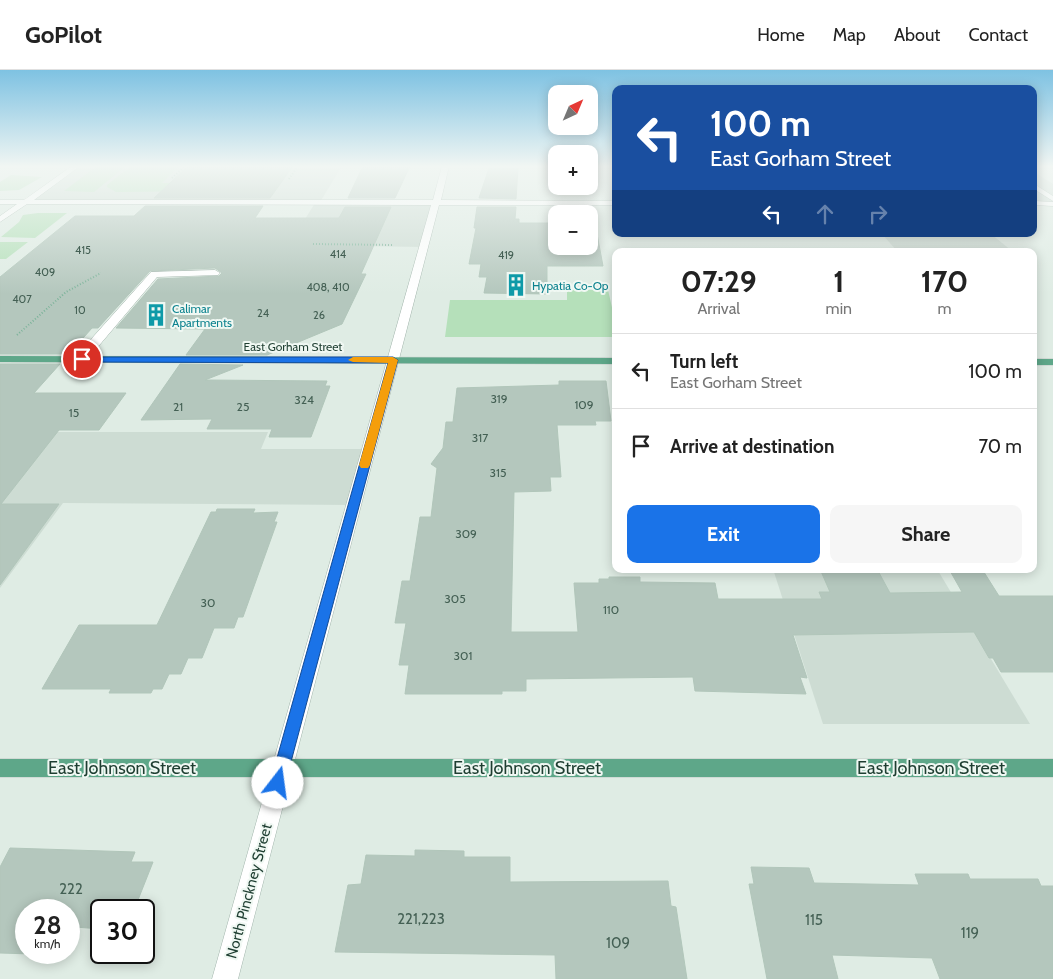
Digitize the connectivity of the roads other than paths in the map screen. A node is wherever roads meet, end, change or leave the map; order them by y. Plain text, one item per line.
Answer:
1 (17, 208) edge
2 (433, 208) edge
3 (0, 220) edge
4 (214, 273) dead end
5 (0, 359) edge
6 (82, 359) junction
7 (393, 360) junction
8 (612, 361) edge
9 (1037, 362) edge
10 (1053, 362) edge
11 (0, 768) edge
12 (282, 768) junction
13 (1053, 768) edge
14 (225, 979) edge

1 - 3 street
2 - 7 street, North Pinckney Street
4 - 6 street
5 - 6 main road, East Gorham Street
6 - 7 main road, East Gorham Street
7 - 8 main road, East Gorham Street
7 - 12 street, North Pinckney Street
9 - 10 main road
11 - 12 main road, East Johnson Street
12 - 13 main road, East Johnson Street
12 - 14 street, North Pinckney Street

